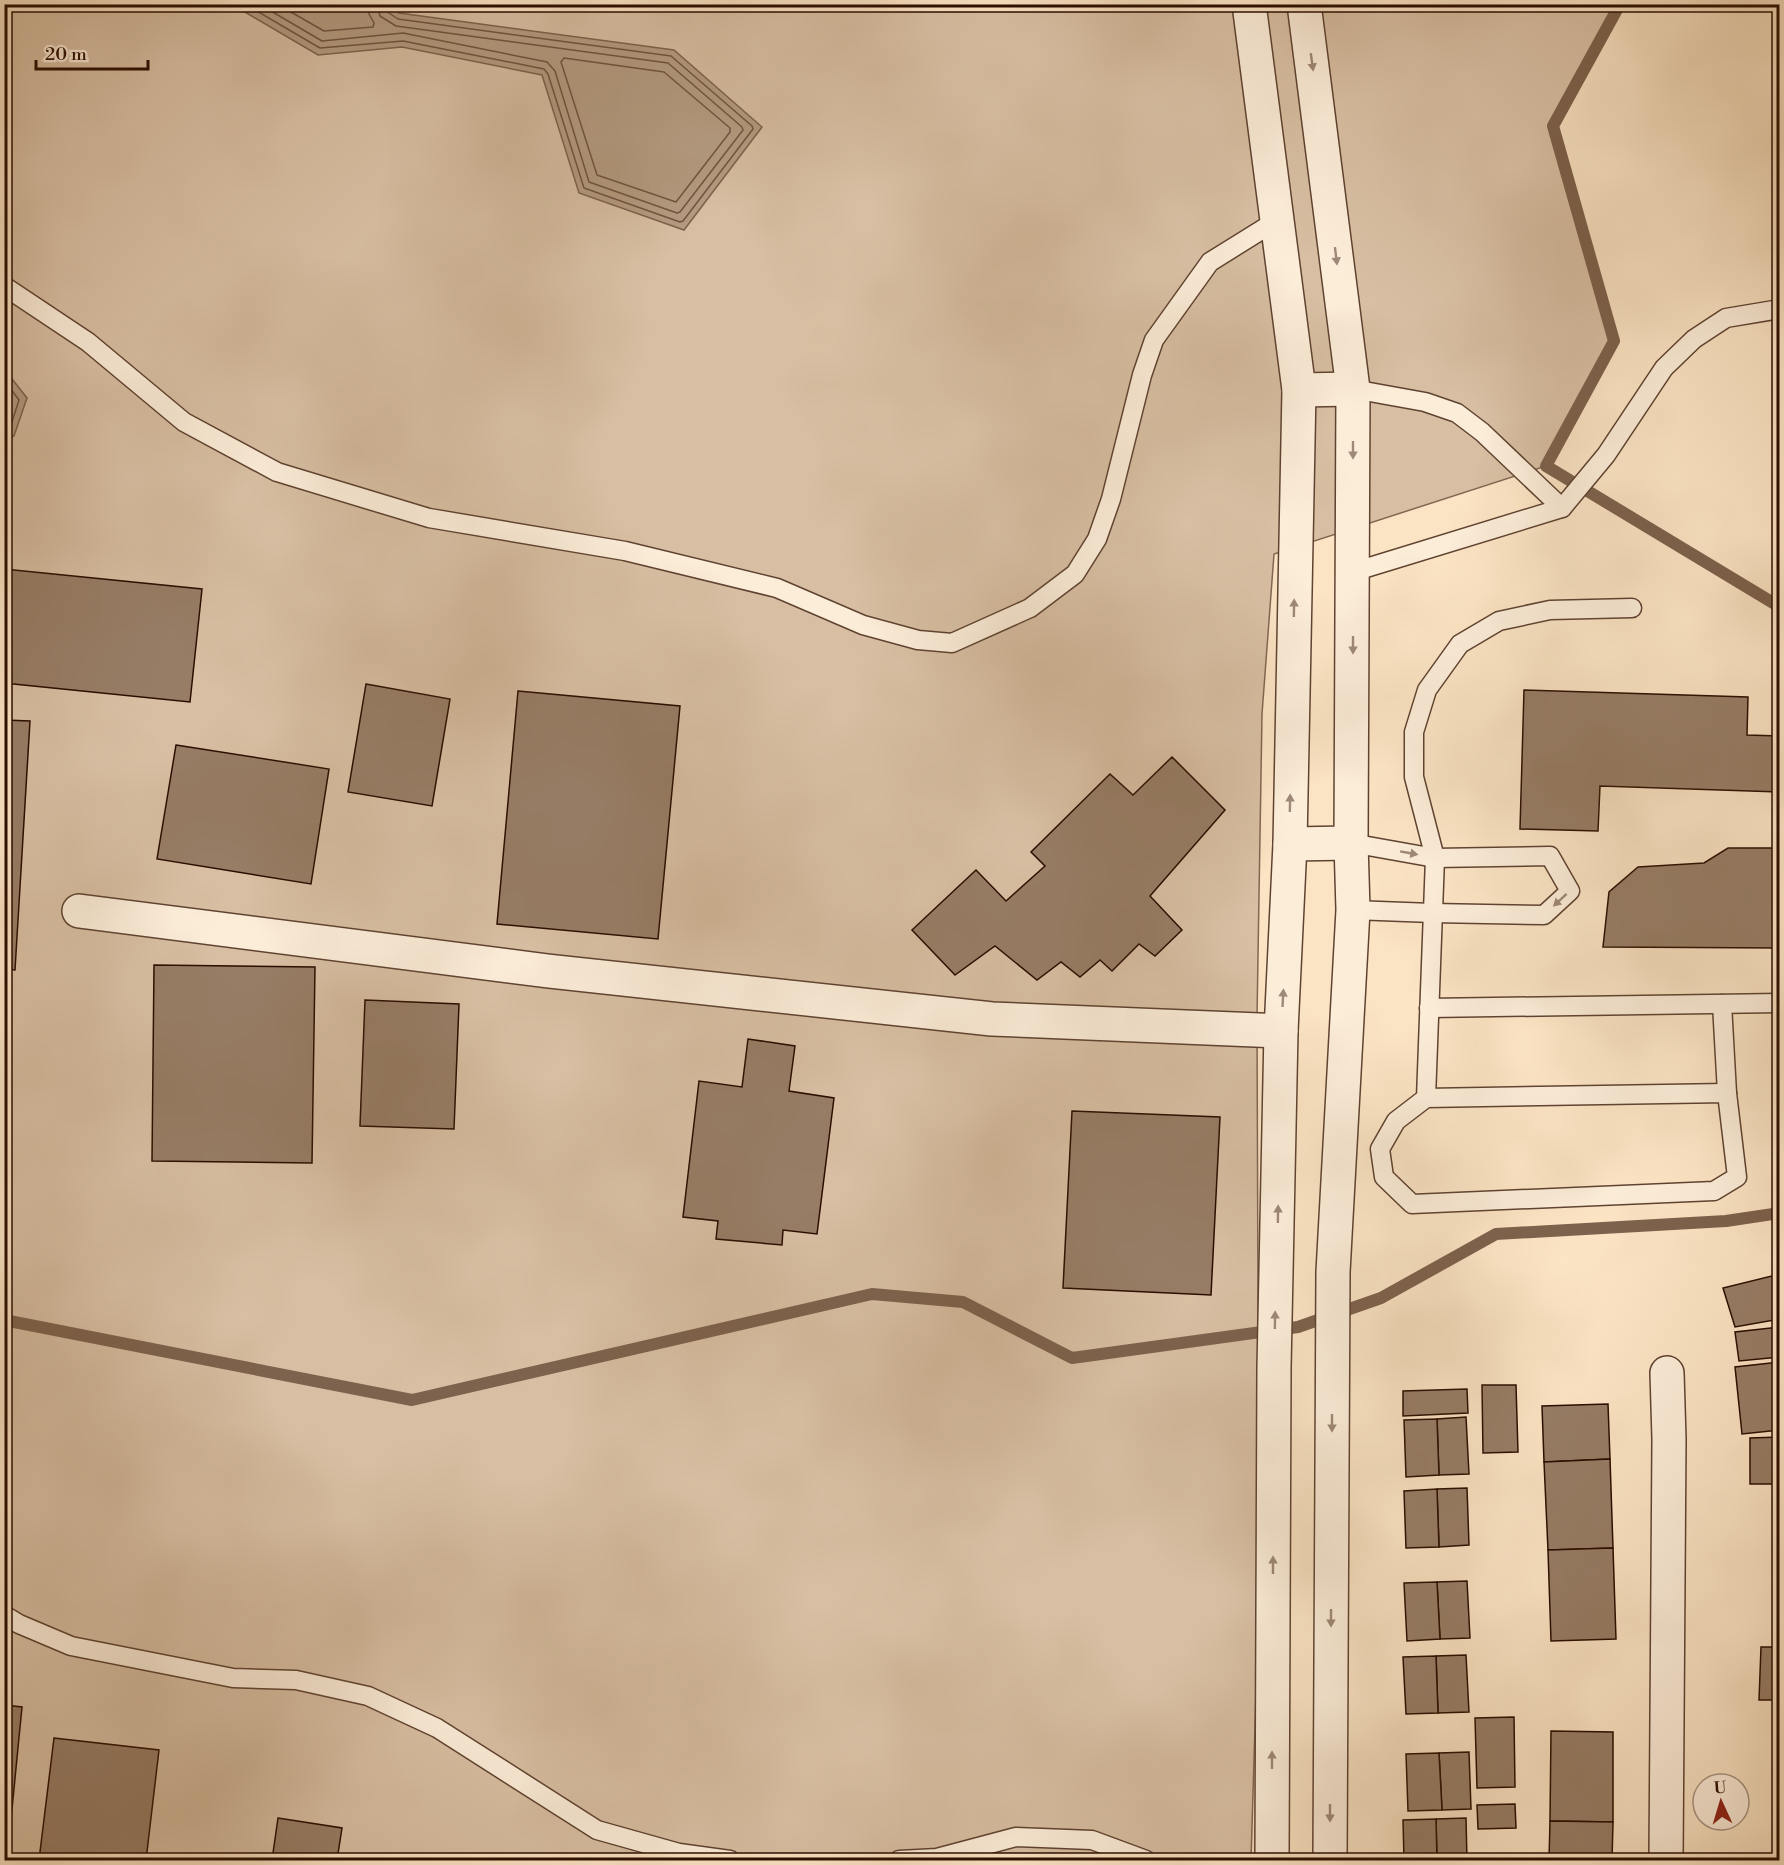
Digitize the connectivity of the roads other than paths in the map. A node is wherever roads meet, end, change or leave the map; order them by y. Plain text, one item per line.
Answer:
1 (1248, 4) edge
2 (1304, 4) edge
3 (1276, 220) junction
4 (4, 286) edge
5 (1779, 309) edge
6 (1353, 389) junction
7 (1299, 390) junction
8 (1568, 501) junction
9 (1353, 572) junction
10 (1632, 608) dead end
11 (1351, 843) junction
12 (1290, 844) junction
13 (1435, 858) junction
14 (79, 910) dead end
15 (1353, 910) junction
16 (1432, 913) junction
17 (1779, 1003) edge
18 (1722, 1004) junction
19 (1429, 1008) junction
20 (1281, 1031) junction
21 (1727, 1093) junction
22 (1426, 1098) junction
23 (1667, 1373) dead end
24 (4, 1615) edge
25 (730, 1860) edge
26 (899, 1860) edge
27 (1146, 1860) edge
28 (1272, 1860) edge
29 (1330, 1860) edge
30 (1666, 1860) edge

1 - 3 street
2 -> 6 street
3 - 4 lane
3 - 7 street
5 - 8 lane
6 - 7 street
6 - 8 lane
6 -> 9 street
12 -> 7 street
8 - 9 lane
9 -> 11 street
10 - 13 lane
11 - 12 street
11 -> 13 lane
11 - 15 street
20 -> 12 street
13 - 16 lane
13 -> 16 lane
14 - 20 street
15 - 16 lane
15 -> 29 street
16 - 19 lane
17 - 18 lane
18 - 19 lane
18 - 21 lane
19 - 22 lane
28 -> 20 street
21 - 22 lane
21 - 22 lane
23 - 30 street
24 - 25 lane
26 - 27 lane

